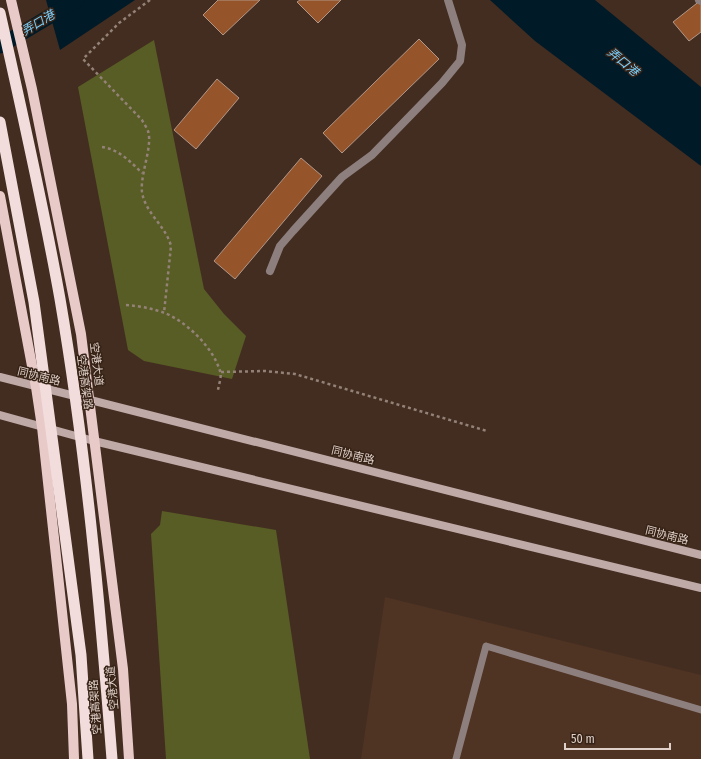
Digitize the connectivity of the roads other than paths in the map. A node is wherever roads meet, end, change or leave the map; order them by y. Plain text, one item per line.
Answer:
1 (448, 0) edge
2 (12, 1) edge
3 (0, 13) edge
4 (0, 122) edge
5 (0, 196) edge
6 (270, 271) dead end
7 (0, 377) edge
8 (36, 387) junction
9 (89, 400) junction
10 (0, 415) edge
11 (42, 427) junction
12 (94, 441) junction
13 (701, 555) edge
14 (701, 588) edge
15 (701, 710) edge
16 (74, 759) edge
17 (88, 759) edge
18 (112, 759) edge
19 (129, 759) edge
20 (456, 759) edge

1 - 6 street
2 - 9 main road, 空港大道
3 - 18 highway, 空港高架路, bridge
4 - 17 highway, 空港高架路, bridge
5 - 8 main road
7 - 8 main road, 同协南路
8 - 9 main road, 同协南路
8 - 11 main road
9 - 12 main road, 空港大道
9 - 13 main road, 同协南路
10 - 11 main road
11 - 12 main road
11 - 16 main road
12 - 14 main road
12 - 19 main road, 空港大道
15 - 20 lane

